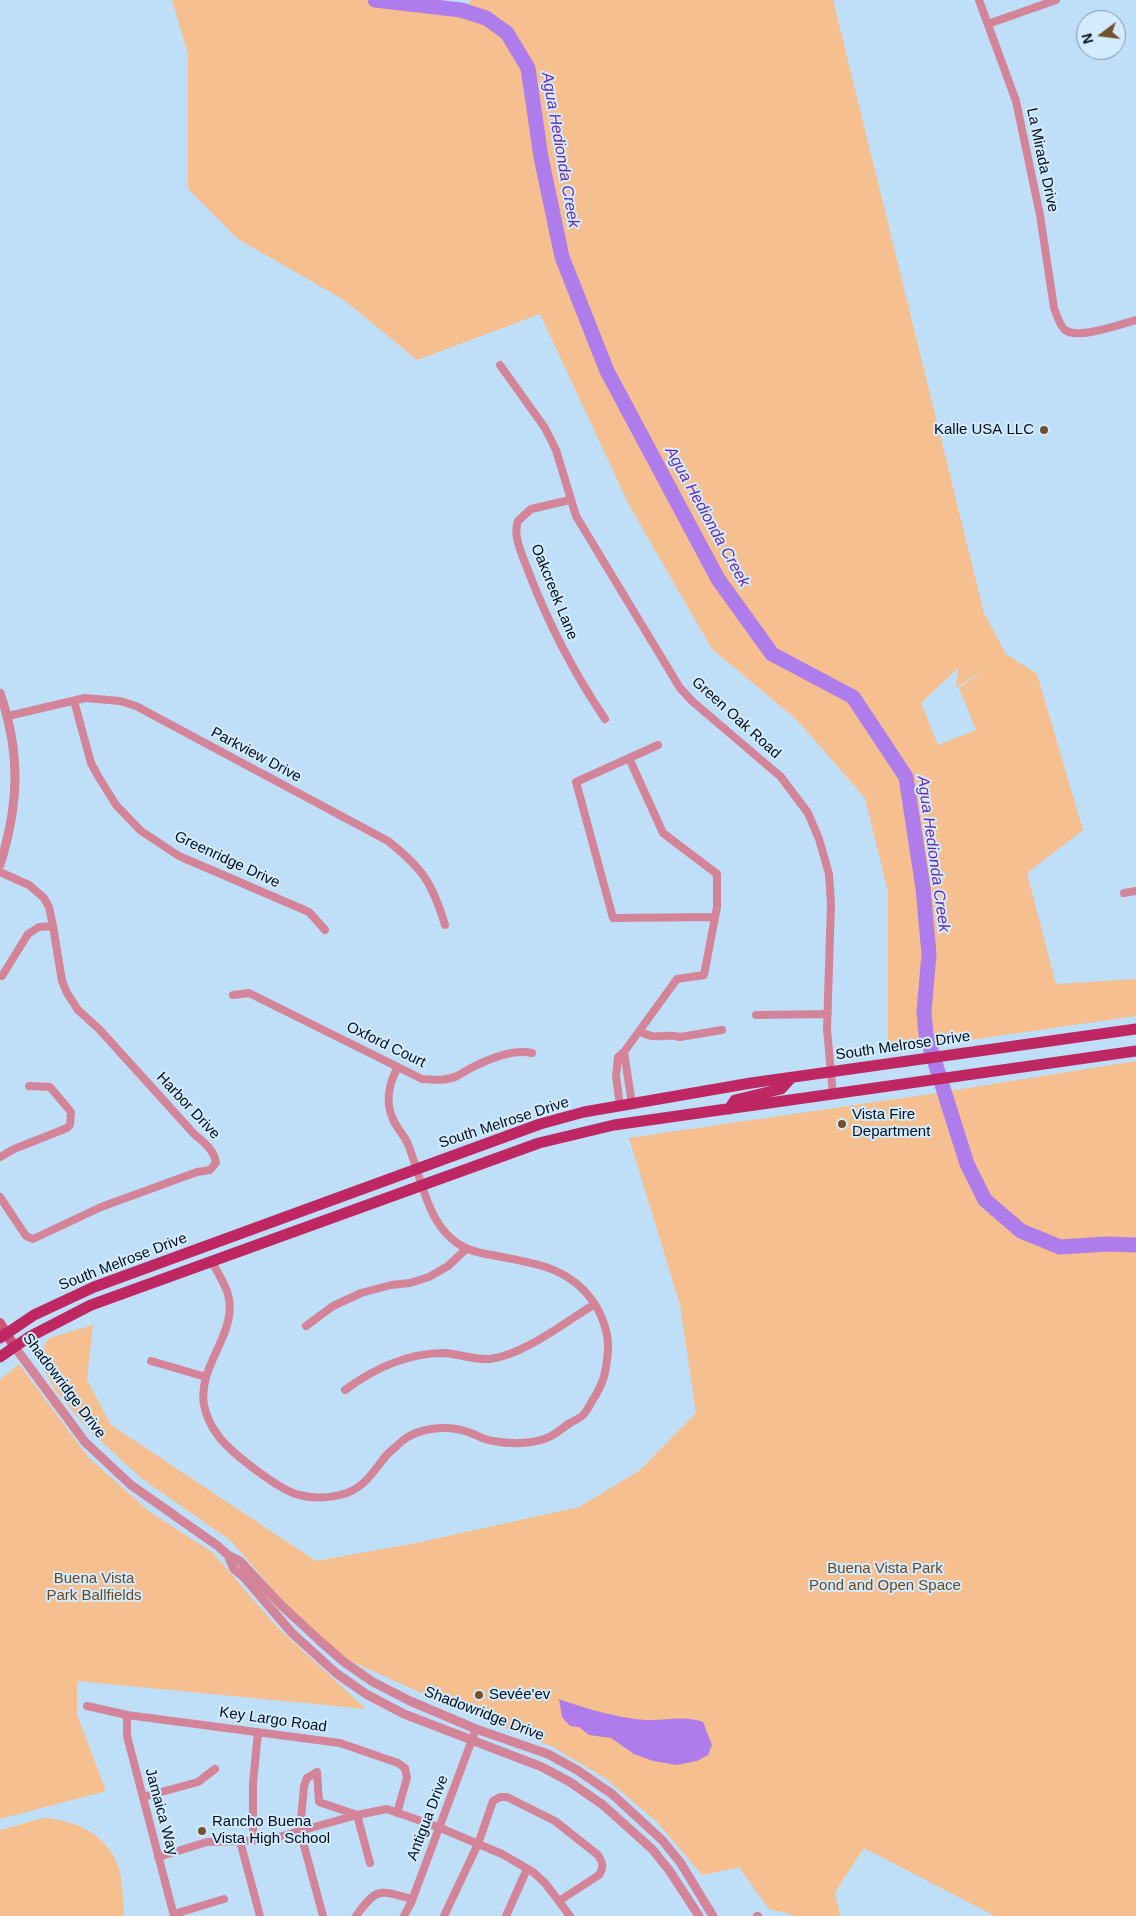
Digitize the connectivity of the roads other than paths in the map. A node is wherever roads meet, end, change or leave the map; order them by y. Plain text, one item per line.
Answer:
1 (979, 0) edge
2 (1056, 0) edge
3 (988, 24) junction
4 (1136, 320) edge
5 (500, 366) dead end
6 (570, 500) junction
7 (0, 693) edge
8 (74, 701) junction
9 (8, 716) junction
10 (605, 719) dead end
11 (658, 745) dead end
12 (629, 758) junction
13 (0, 865) edge
14 (0, 872) edge
15 (1136, 891) edge
16 (1124, 893) dead end
17 (716, 916) junction
18 (445, 925) dead end
19 (53, 926) junction
20 (325, 930) dead end
21 (2, 976) dead end
22 (233, 995) dead end
23 (828, 1014) junction
24 (756, 1015) dead end
25 (1136, 1028) edge
26 (722, 1030) dead end
27 (639, 1031) junction
28 (624, 1052) junction
29 (1136, 1052) edge
30 (532, 1054) dead end
31 (398, 1067) junction
32 (830, 1072) junction
33 (791, 1078) junction
34 (29, 1086) dead end
35 (833, 1095) junction
36 (632, 1104) junction
37 (620, 1106) junction
38 (729, 1109) junction
39 (0, 1157) edge
40 (415, 1169) junction
41 (422, 1186) junction
42 (0, 1197) edge
43 (466, 1249) junction
44 (212, 1262) junction
45 (595, 1304) junction
46 (306, 1326) dead end
47 (2, 1331) edge
48 (14, 1346) junction
49 (0, 1357) edge
50 (151, 1362) dead end
51 (206, 1377) junction
52 (345, 1390) dead end
53 (228, 1555) junction
54 (87, 1706) dead end
55 (127, 1715) junction
56 (476, 1729) junction
57 (258, 1732) junction
58 (472, 1741) junction
59 (215, 1768) dead end
60 (143, 1797) junction
61 (397, 1813) junction
62 (357, 1815) junction
63 (438, 1827) junction
64 (300, 1831) junction
65 (252, 1840) junction
66 (240, 1841) junction
67 (478, 1844) junction
68 (158, 1857) junction
69 (370, 1863) dead end
70 (527, 1869) junction
71 (224, 1899) dead end
72 (412, 1899) junction
73 (559, 1901) junction
74 (174, 1915) edge
75 (260, 1916) edge
76 (323, 1916) edge
77 (356, 1916) edge
78 (404, 1916) edge
79 (444, 1916) edge
80 (506, 1916) edge
81 (570, 1916) edge
82 (699, 1916) edge
83 (713, 1916) edge

1 - 3 street, La Mirada Drive
2 - 3 street
3 - 4 street, La Mirada Drive
5 - 6 street, Green Oak Road
6 - 10 street, Oakcreek Lane
6 - 23 street, Green Oak Road
7 - 9 street
8 - 9 street, Parkview Drive
8 - 18 street, Parkview Drive
8 - 20 street, Greenridge Drive
9 - 13 street
11 - 12 street
12 - 17 street
12 - 17 street
14 - 19 street, Harbor Drive
15 - 16 street
17 - 27 street
19 - 21 street
19 - 42 street, Harbor Drive
22 - 31 street, Oxford Court
23 - 24 street
23 - 32 street, Green Oak Road
25 - 32 main road, South Melrose Drive
26 - 27 street
27 - 28 street
28 - 36 street
28 - 37 street
29 - 35 main road, South Melrose Drive
30 - 31 street, Oxford Court
31 - 40 street
32 - 33 main road, South Melrose Drive
32 - 35 street, Green Oak Road
33 - 36 main road, South Melrose Drive
33 - 38 main road
34 - 39 street
35 - 38 main road, South Melrose Drive
36 - 37 main road, South Melrose Drive
37 - 40 main road, South Melrose Drive
38 - 41 main road, South Melrose Drive
40 - 41 street
40 - 47 main road, South Melrose Drive
41 - 43 street
41 - 44 main road, South Melrose Drive
43 - 45 street
43 - 46 street
44 - 48 main road, South Melrose Drive
44 - 51 street
45 - 51 street
45 - 52 street
47 - 48 main road, Shadowridge Drive
48 - 49 main road, South Melrose Drive
48 - 53 street, Shadowridge Drive
50 - 51 street
53 - 56 street, Shadowridge Drive
53 - 58 street, Shadowridge Drive
54 - 55 street, Key Largo Road
55 - 57 street, Key Largo Road
55 - 60 street, Jamaica Way
56 - 58 street, Antigua Drive
56 - 83 street, Shadowridge Drive
57 - 61 street, Key Largo Road
57 - 65 street
58 - 63 street, Antigua Drive
58 - 82 street, Shadowridge Drive
59 - 60 street
60 - 68 street, Jamaica Way
61 - 62 street
61 - 63 street
62 - 64 street
62 - 64 street
62 - 69 street
63 - 67 street
63 - 72 street, Antigua Drive
64 - 65 street
64 - 76 street
65 - 66 street
66 - 68 street
66 - 75 street
67 - 70 street
67 - 73 street
67 - 79 street
68 - 74 street, Jamaica Way
70 - 73 street
70 - 80 street
71 - 74 street
72 - 77 street
72 - 78 street, Antigua Drive
73 - 81 street

